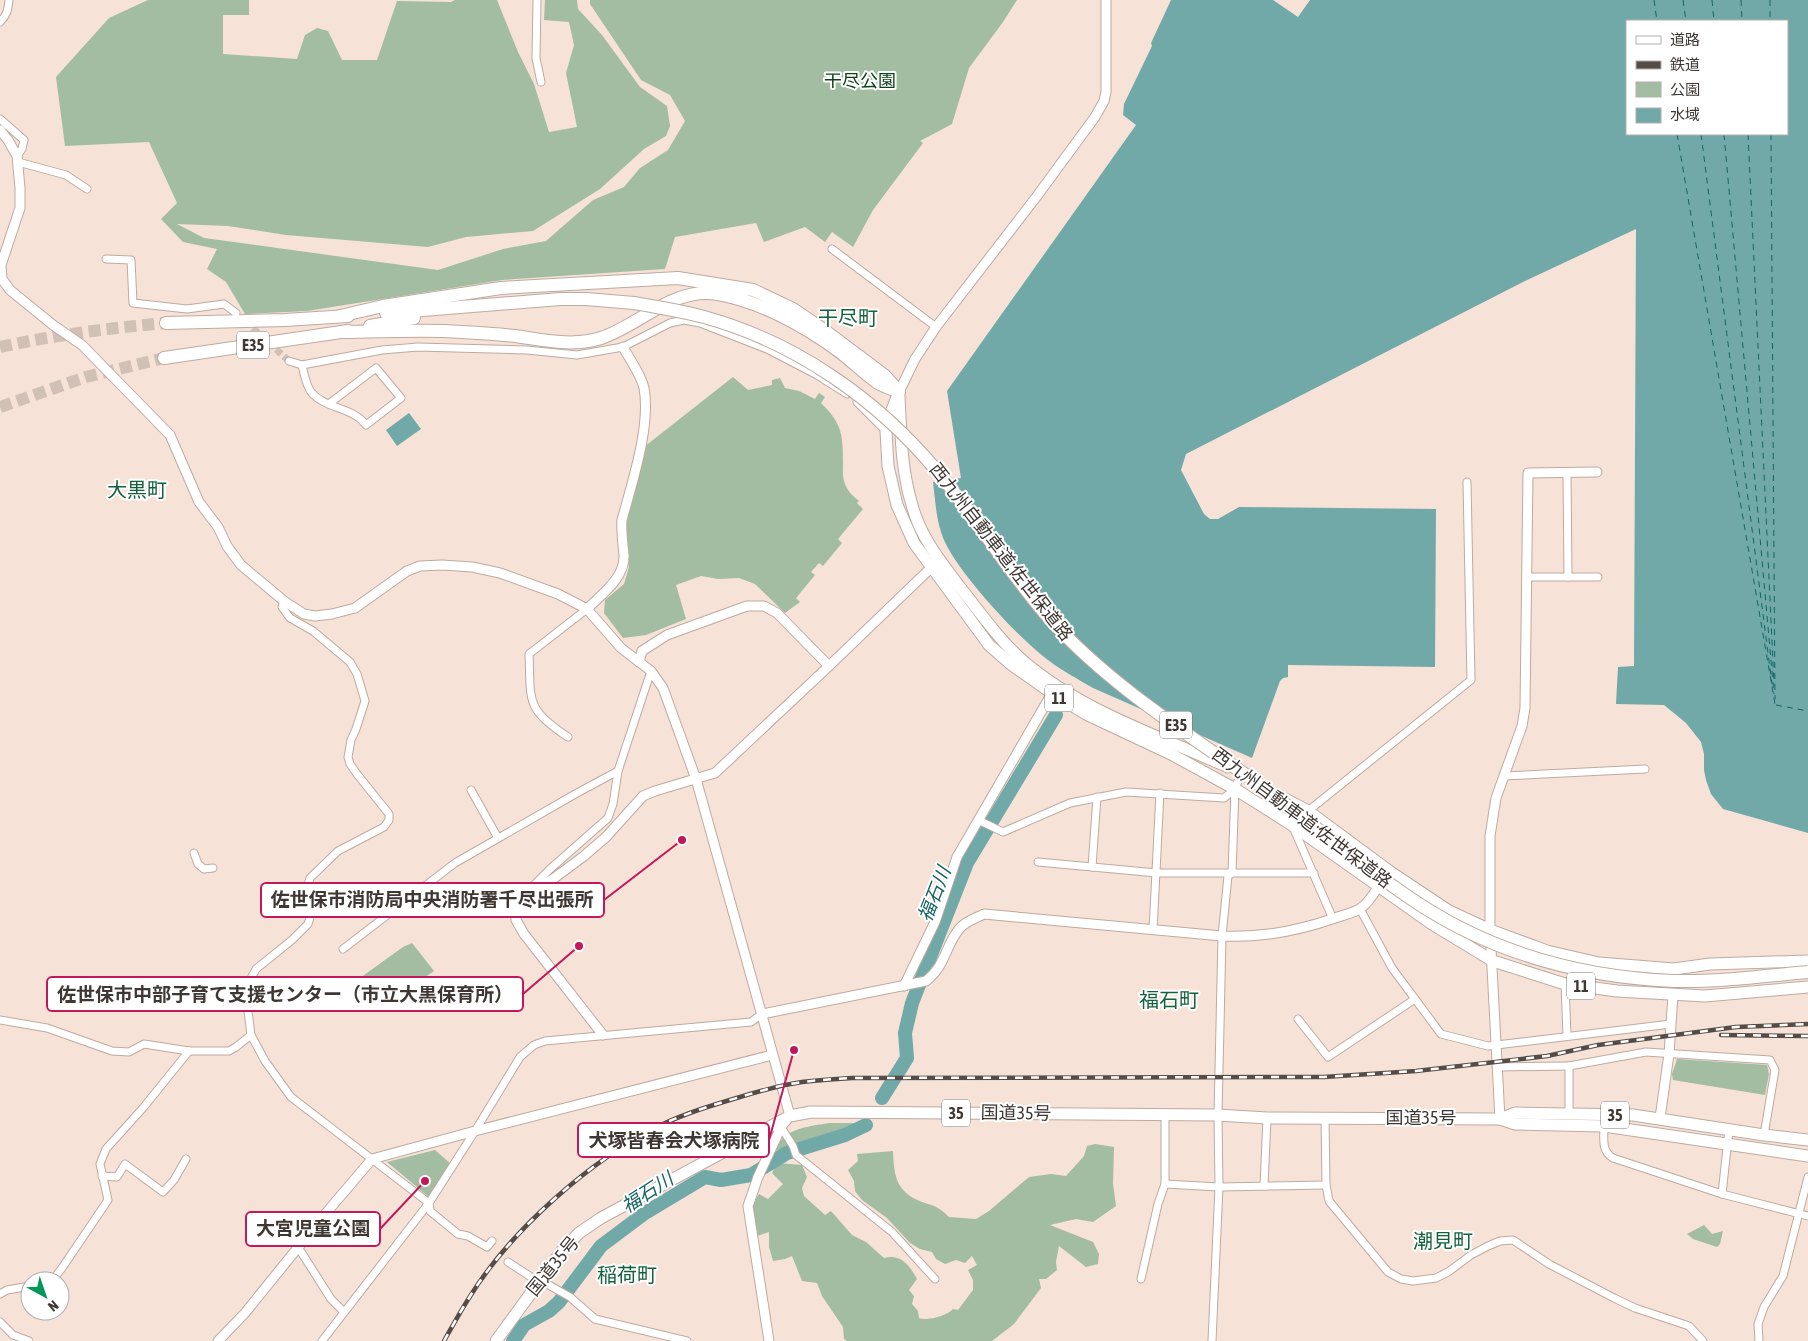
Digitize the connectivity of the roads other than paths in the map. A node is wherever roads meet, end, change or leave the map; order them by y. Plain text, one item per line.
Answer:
1 (9, 0) edge
2 (537, 0) edge
3 (1106, 0) edge
4 (0, 22) edge
5 (542, 82) dead end
6 (0, 119) edge
7 (0, 130) edge
8 (18, 159) junction
9 (87, 189) dead end
10 (832, 249) dead end
11 (106, 259) dead end
12 (468, 307) junction
13 (236, 313) dead end
14 (340, 316) junction
15 (166, 323) tunnel mouth
16 (936, 327) junction
17 (341, 332) junction
18 (623, 347) junction
19 (164, 358) tunnel mouth
20 (289, 361) tunnel mouth
21 (302, 365) junction
22 (899, 392) junction
23 (330, 403) junction
24 (886, 431) junction
25 (1596, 472) dead end
26 (1567, 473) junction
27 (1467, 482) dead end
28 (939, 559) junction
29 (931, 568) junction
30 (1527, 577) junction
31 (1568, 577) junction
32 (1598, 577) dead end
33 (284, 601) junction
34 (588, 608) junction
35 (639, 662) junction
36 (829, 666) junction
37 (651, 671) junction
38 (1054, 690) junction
39 (568, 737) dead end
40 (1646, 770) dead end
41 (618, 771) junction
42 (1241, 773) junction
43 (1504, 776) junction
44 (696, 779) junction
45 (1235, 789) junction
46 (471, 790) dead end
47 (1160, 793) junction
48 (1097, 797) junction
49 (1308, 811) junction
50 (981, 821) junction
51 (1292, 825) junction
52 (498, 838) junction
53 (194, 854) dead end
54 (1038, 862) dead end
55 (1092, 867) junction
56 (213, 868) dead end
57 (1389, 871) junction
58 (1157, 872) junction
59 (1232, 873) junction
60 (1314, 873) junction
61 (1378, 887) junction
62 (528, 892) junction
63 (1360, 909) junction
64 (1333, 919) junction
65 (1153, 930) junction
66 (1490, 930) junction
67 (1222, 936) junction
68 (343, 949) dead end
69 (1493, 960) junction
70 (1808, 961) edge
71 (1808, 972) edge
72 (1565, 984) junction
73 (905, 986) junction
74 (1808, 987) edge
75 (1673, 995) junction
76 (1415, 999) junction
77 (762, 1014) junction
78 (1298, 1019) dead end
79 (0, 1020) edge
80 (1671, 1024) junction
81 (251, 1035) junction
82 (603, 1035) junction
83 (1567, 1036) junction
84 (1497, 1046) junction
85 (189, 1051) junction
86 (1669, 1054) junction
87 (772, 1055) junction
88 (1569, 1066) junction
89 (1497, 1067) junction
90 (1569, 1114) junction
91 (1165, 1115) junction
92 (1218, 1115) junction
93 (790, 1116) junction
94 (1325, 1117) junction
95 (1267, 1118) junction
96 (1660, 1118) junction
97 (1500, 1119) junction
98 (1604, 1126) junction
99 (781, 1127) junction
100 (1729, 1130) junction
101 (475, 1131) junction
102 (1764, 1136) junction
103 (1808, 1140) edge
104 (1728, 1144) junction
105 (1808, 1156) edge
106 (186, 1159) dead end
107 (372, 1159) junction
108 (102, 1176) junction
109 (1808, 1177) edge
110 (1165, 1184) junction
111 (1326, 1185) junction
112 (1264, 1186) junction
113 (1219, 1187) junction
114 (1722, 1194) junction
115 (429, 1203) junction
116 (1798, 1213) junction
117 (1808, 1216) edge
118 (492, 1241) dead end
119 (298, 1246) junction
120 (508, 1262) dead end
121 (59, 1271) edge
122 (934, 1279) dead end
123 (1141, 1279) dead end
124 (544, 1282) junction
125 (20, 1288) edge
126 (0, 1294) edge
127 (344, 1312) junction
128 (0, 1322) edge
129 (29, 1341) edge
130 (218, 1341) edge
131 (322, 1341) edge
132 (496, 1341) edge
133 (687, 1341) edge
134 (769, 1341) edge
135 (1212, 1341) edge
136 (1704, 1341) edge
137 (1759, 1341) edge

1 - 4 street
2 - 5 street
3 - 16 street
6 - 8 street
7 - 8 street
8 - 9 street
8 - 33 street
10 - 16 street
11 - 13 street
12 - 14 highway, 西九州自動車道;佐世保道路 / E35
12 - 17 highway, 西九州自動車道;佐世保道路 / E35
12 - 71 highway, 西九州自動車道;佐世保道路 / E35, bridge
14 - 15 highway, 西九州自動車道;佐世保道路 / E35
14 - 22 highway
16 - 22 street
17 - 19 highway, 西九州自動車道;佐世保道路 / E35
17 - 22 highway
18 - 21 street
18 - 24 street
18 - 34 street
20 - 21 street
21 - 23 street
22 - 24 main road, 11
22 - 28 main road, 11
23 - 23 street
24 - 29 main road, 11
25 - 26 street
26 - 30 street
26 - 31 street
27 - 49 street
28 - 29 street
28 - 38 main road, 11
29 - 36 street
29 - 38 main road, 11
30 - 31 street
30 - 43 street
31 - 32 street
33 - 34 street
33 - 81 street
34 - 35 street
34 - 39 street
35 - 36 street
35 - 37 street
36 - 44 street
37 - 41 street
37 - 44 street
38 - 42 main road, 11
38 - 45 main road, 11
38 - 50 street
40 - 43 street
41 - 52 street
41 - 62 street
42 - 45 street
42 - 49 main road, 11
43 - 66 street
44 - 62 street
44 - 77 street
45 - 47 street
45 - 51 main road, 11
45 - 59 street
46 - 52 street
47 - 48 street
47 - 58 street
48 - 50 street
48 - 55 street
49 - 57 main road, 11
50 - 73 street
51 - 60 street
51 - 61 main road, 11
52 - 68 street
53 - 56 street
54 - 55 street
55 - 58 street
57 - 61 street
57 - 66 main road, 11
58 - 59 street
58 - 65 street
59 - 60 street
59 - 67 street
60 - 64 street
61 - 63 street
61 - 69 main road, 11
62 - 82 street
63 - 64 street
63 - 76 street
64 - 67 street
65 - 67 street
65 - 73 street
66 - 69 street
66 - 70 main road, 11
67 - 92 street
69 - 72 main road, 11
69 - 84 street
72 - 75 main road, 11
72 - 83 street
73 - 77 street
74 - 75 main road, 11
75 - 80 street
76 - 78 street
76 - 84 street
77 - 82 street
77 - 87 street
79 - 85 street
80 - 83 street
80 - 86 street
81 - 85 street
81 - 107 street
82 - 101 street
83 - 84 street
84 - 89 street
85 - 108 street
86 - 88 street
86 - 96 street
86 - 102 street
87 - 93 street
87 - 101 street
88 - 89 street
88 - 90 street
89 - 97 street
90 - 96 main road, 国道35号 / 35
90 - 97 main road, 国道35号 / 35
91 - 92 main road, 国道35号 / 35
91 - 93 main road, 国道35号 / 35
91 - 110 street
92 - 95 main road, 国道35号 / 35
92 - 113 street
93 - 99 street
93 - 124 main road, 国道35号 / 35
94 - 95 main road, 国道35号 / 35
94 - 97 main road, 国道35号 / 35
94 - 111 street
95 - 112 street
96 - 100 main road, 国道35号 / 35
97 - 98 main road, 国道35号 / 35
98 - 104 main road, 国道35号 / 35
98 - 114 street
99 - 122 street
99 - 134 street
100 - 102 main road, 国道35号 / 35
100 - 104 street
101 - 107 street
101 - 115 street
102 - 103 main road, 国道35号 / 35
104 - 105 main road, 国道35号 / 35
104 - 114 street
106 - 108 street
107 - 115 street
107 - 119 street
108 - 121 street
109 - 116 street
110 - 113 street
110 - 123 street
111 - 112 street
111 - 136 street
112 - 113 street
113 - 135 street
114 - 116 street
115 - 118 street
115 - 127 street
116 - 117 street
116 - 137 street
119 - 127 street
119 - 130 street
120 - 124 street
124 - 132 main road, 国道35号 / 35
124 - 133 street
125 - 126 street
127 - 131 street
128 - 129 street

